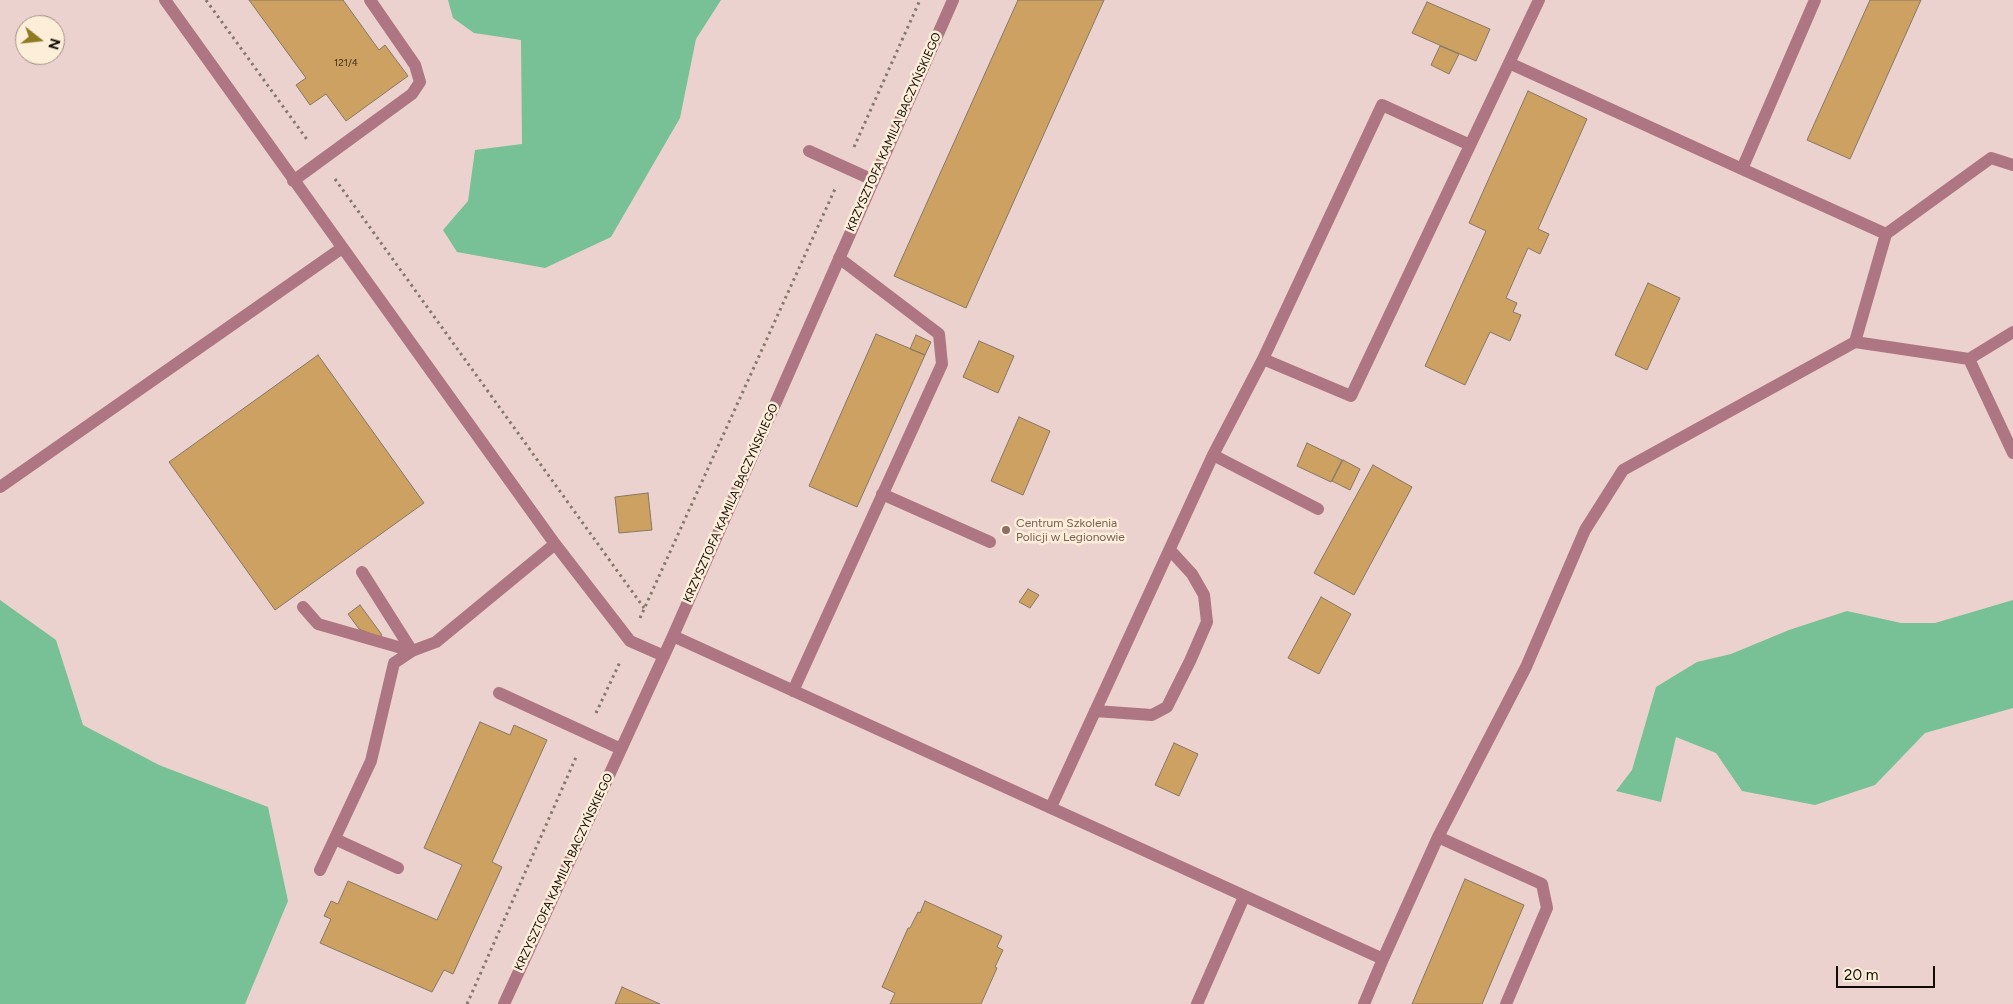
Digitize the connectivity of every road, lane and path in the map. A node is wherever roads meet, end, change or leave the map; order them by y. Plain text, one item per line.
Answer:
1 (165, 0) edge
2 (206, 0) edge
3 (370, 0) edge
4 (920, 0) edge
5 (952, 0) edge
6 (1539, 0) edge
7 (1815, 0) edge
8 (1509, 63) junction
9 (1470, 145) junction
10 (809, 151) dead end
11 (322, 160) junction
12 (2013, 165) edge
13 (845, 167) junction
14 (1742, 169) junction
15 (873, 180) junction
16 (293, 181) junction
17 (1886, 234) junction
18 (342, 248) junction
19 (839, 258) junction
20 (2013, 332) edge
21 (1855, 342) junction
22 (1263, 359) junction
23 (1969, 359) junction
24 (2013, 453) edge
25 (1213, 455) junction
26 (0, 487) edge
27 (882, 494) junction
28 (1318, 509) dead end
29 (990, 542) dead end
30 (556, 544) junction
31 (1170, 550) junction
32 (362, 572) dead end
33 (303, 607) dead end
34 (644, 608) junction
35 (673, 636) junction
36 (630, 641) junction
37 (412, 650) junction
38 (664, 656) junction
39 (793, 690) junction
40 (500, 693) dead end
41 (1095, 712) junction
42 (586, 733) junction
43 (621, 749) junction
44 (1051, 807) junction
45 (1438, 837) junction
46 (335, 839) junction
47 (398, 868) dead end
48 (320, 870) dead end
49 (1244, 896) junction
50 (1383, 959) junction
51 (467, 1004) edge
52 (504, 1004) edge
53 (1196, 1004) edge
54 (1364, 1004) edge
55 (1506, 1004) edge

1 - 16 lane
2 - 11 path
3 - 11 lane
4 - 13 path
5 - 15 lane, KRZYSZTOFA KAMILA BACZYŃSKIEGO
6 - 8 lane
7 - 14 lane
8 - 9 lane
8 - 14 lane
9 - 22 lane
9 - 22 lane
10 - 13 lane
11 - 16 lane
11 - 34 path
12 - 17 lane
13 - 15 lane
13 - 34 path
14 - 17 lane
15 - 19 lane, KRZYSZTOFA KAMILA BACZYŃSKIEGO
16 - 18 lane
17 - 21 lane
18 - 26 lane
18 - 30 lane
19 - 27 lane
19 - 35 lane, KRZYSZTOFA KAMILA BACZYŃSKIEGO
20 - 23 lane
21 - 23 lane
21 - 45 lane
22 - 25 lane
23 - 24 lane
25 - 28 lane
25 - 31 lane
27 - 29 lane
27 - 39 lane
30 - 36 lane
30 - 37 lane
31 - 41 lane
31 - 41 lane
32 - 37 lane
33 - 37 lane
34 - 36 path
35 - 38 lane, KRZYSZTOFA KAMILA BACZYŃSKIEGO
35 - 39 lane
36 - 38 lane
36 - 42 path
37 - 46 lane
38 - 43 lane, KRZYSZTOFA KAMILA BACZYŃSKIEGO
39 - 44 lane
40 - 42 lane
41 - 44 lane
42 - 43 lane
42 - 51 path
43 - 52 lane, KRZYSZTOFA KAMILA BACZYŃSKIEGO
44 - 49 lane
45 - 50 lane
45 - 55 lane
46 - 47 lane
46 - 48 lane
49 - 50 lane
49 - 53 lane
50 - 54 lane

